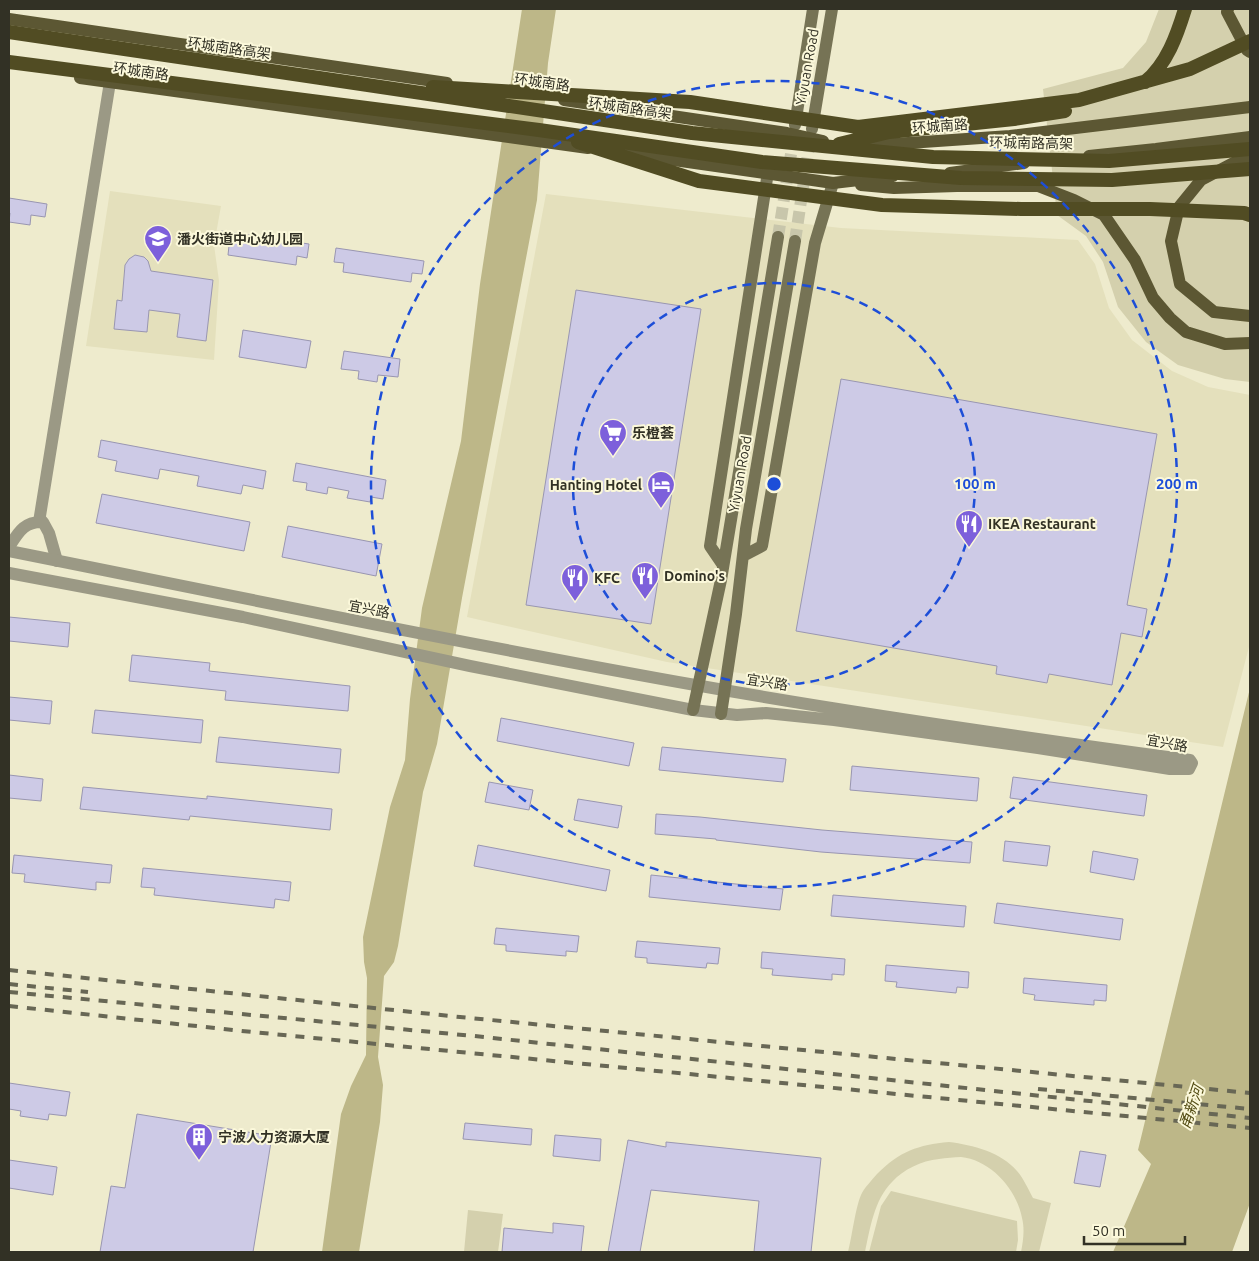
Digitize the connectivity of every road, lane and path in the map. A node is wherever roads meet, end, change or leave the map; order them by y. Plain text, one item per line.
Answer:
1 (813, 9) edge
2 (832, 9) edge
3 (1185, 9) edge
4 (1228, 9) edge
5 (9, 19) edge
6 (9, 32) edge
7 (1250, 41) edge
8 (1250, 52) edge
9 (9, 62) edge
10 (9, 68) edge
11 (340, 81) junction
12 (110, 82) junction
13 (1250, 107) edge
14 (795, 125) tunnel mouth
15 (539, 130) junction
16 (812, 130) tunnel mouth
17 (1250, 137) edge
18 (835, 145) junction
19 (1250, 149) edge
20 (1250, 157) edge
21 (1250, 169) edge
22 (768, 172) junction
23 (833, 182) junction
24 (1250, 215) edge
25 (778, 237) tunnel mouth
26 (795, 240) tunnel mouth
27 (1250, 316) edge
28 (1250, 343) edge
29 (39, 522) junction
30 (9, 547) edge
31 (9, 551) edge
32 (743, 556) junction
33 (57, 561) junction
34 (723, 565) junction
35 (9, 573) edge
36 (699, 686) junction
37 (725, 690) junction
38 (693, 710) junction
39 (721, 714) junction

1 - 14 main road, Yiyuan Road
2 - 16 main road, Yiyuan Road
3 - 18 highway
4 - 8 main road
5 - 18 main road, 环城南路
6 - 11 highway, 环城南路高架
7 - 11 highway
9 - 15 highway
10 - 12 main road, 环城南路
11 - 19 highway, 环城南路高架
12 - 22 main road, 环城南路
12 - 29 street
13 - 18 main road, 环城南路
15 - 21 highway
15 - 24 highway
17 - 23 main road, 环城南路
20 - 27 main road
22 - 23 main road, 环城南路
22 - 34 main road, Yiyuan Road
23 - 28 main road
23 - 32 main road
25 - 34 main road, Yiyuan Road
26 - 32 main road, Yiyuan Road
29 - 30 street
29 - 33 street
31 - 33 street, 宜兴路
32 - 37 main road, Yiyuan Road
33 - 36 street, 宜兴路
34 - 36 main road, Yiyuan Road
35 - 38 street, 宜兴路
36 - 37 street, 宜兴路
36 - 38 main road, Yiyuan Road
37 - 39 main road, Yiyuan Road
37 - 39 street, 宜兴路
38 - 39 street, 宜兴路

